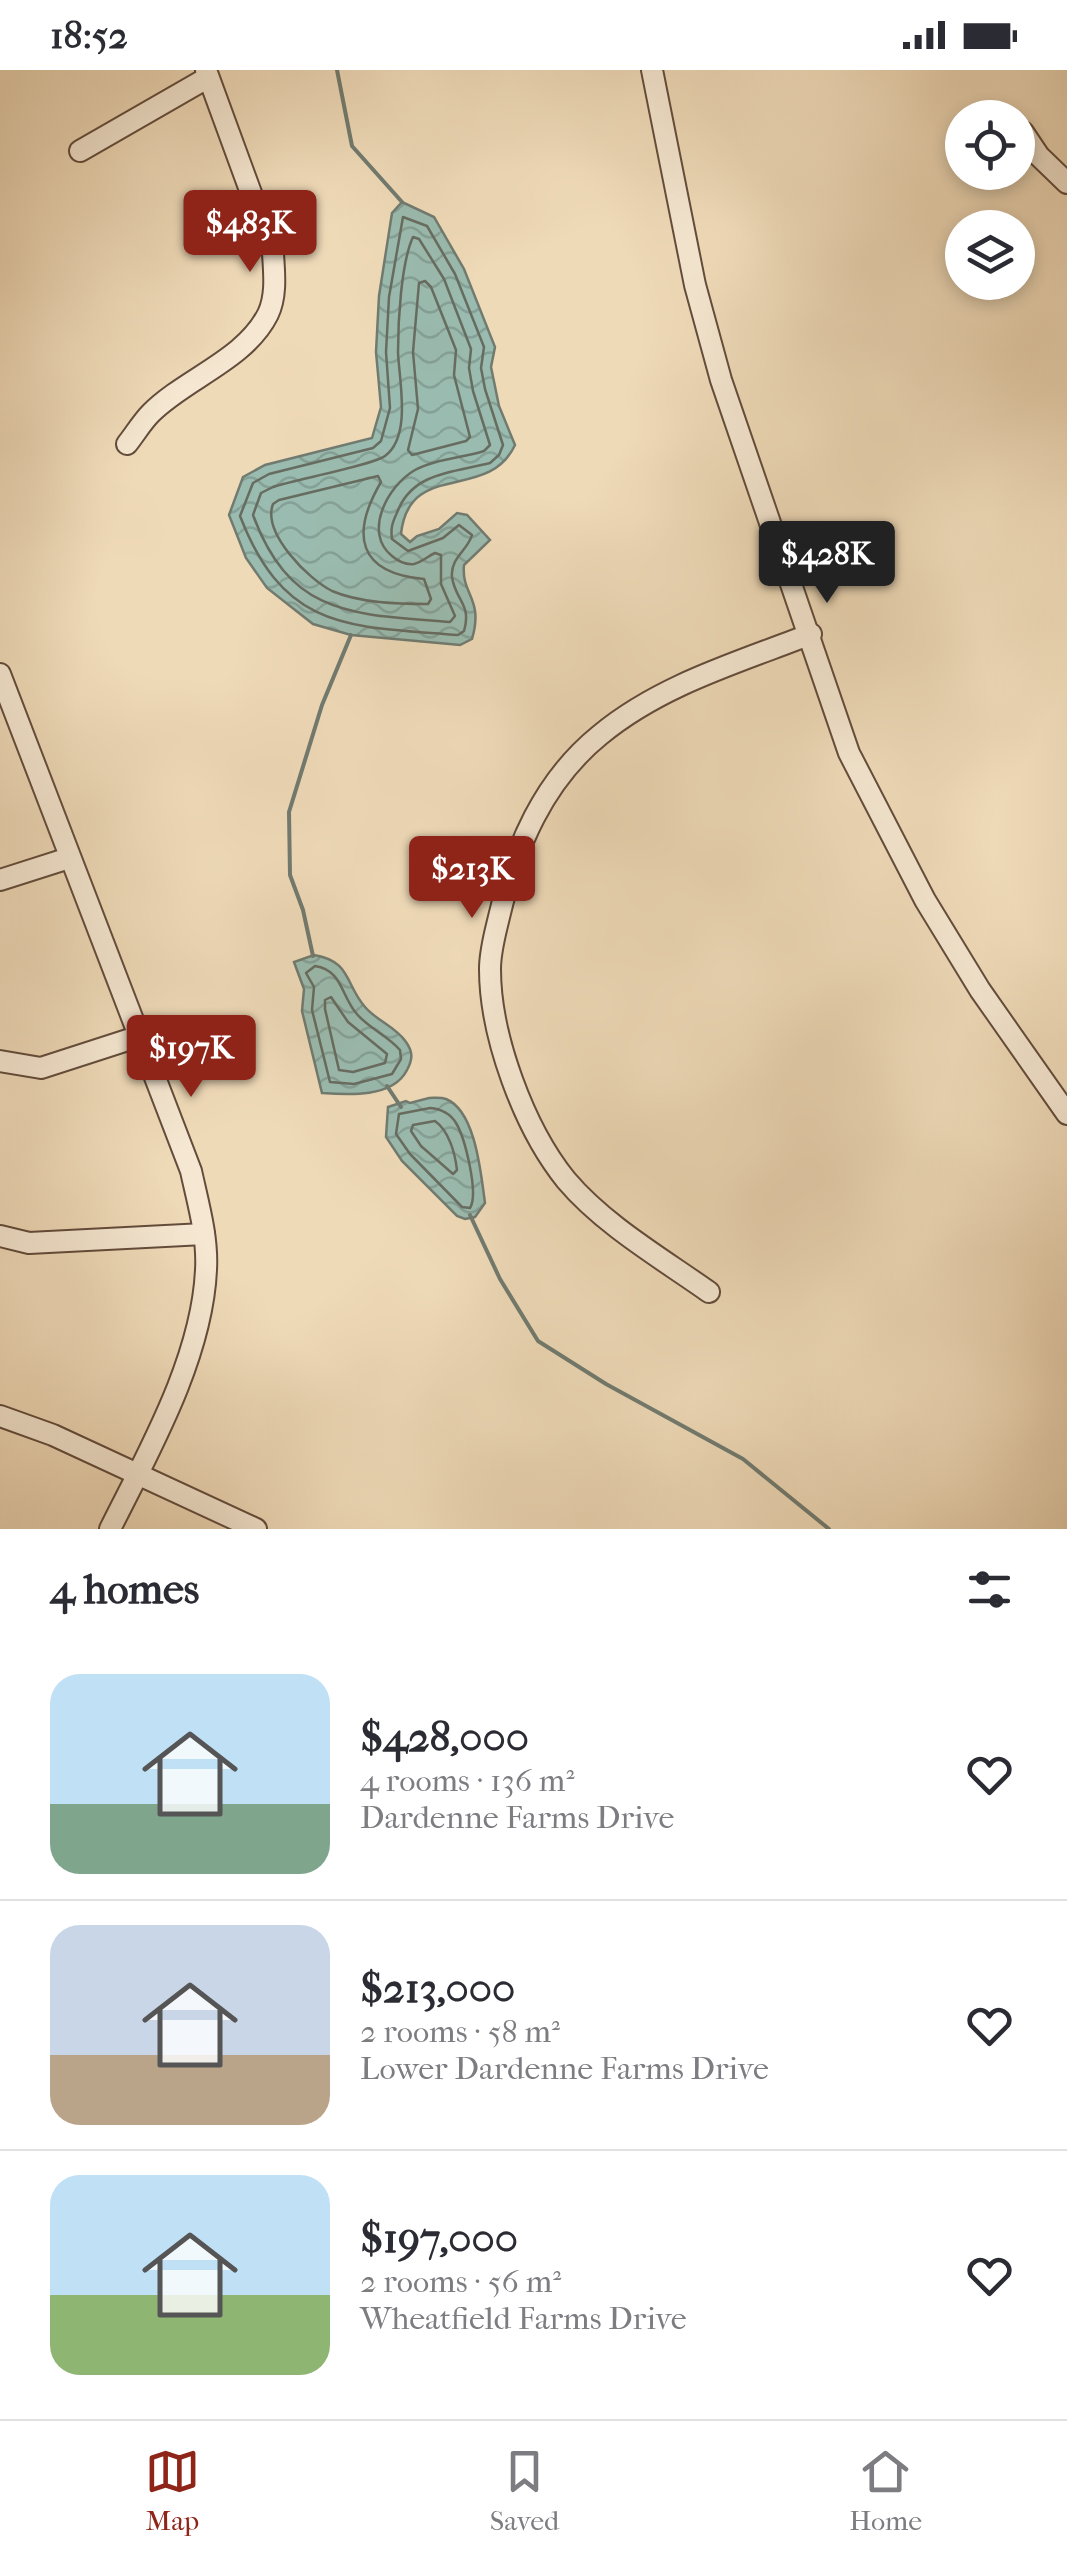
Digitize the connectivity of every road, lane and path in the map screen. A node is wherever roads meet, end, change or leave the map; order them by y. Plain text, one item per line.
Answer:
1 (652, 70) edge
2 (207, 74) edge
3 (1035, 150) edge
4 (80, 151) dead end
5 (1067, 182) edge
6 (127, 444) dead end
7 (811, 634) junction
8 (0, 674) edge
9 (69, 858) junction
10 (0, 880) edge
11 (140, 1036) junction
12 (0, 1062) edge
13 (1067, 1114) edge
14 (204, 1234) junction
15 (0, 1236) edge
16 (709, 1292) dead end
17 (0, 1416) edge
18 (137, 1474) junction
19 (110, 1529) edge
20 (256, 1529) edge

1 - 7 street
2 - 4 street
2 - 6 street
3 - 5 street
7 - 13 street
7 - 16 street
8 - 9 street
9 - 10 street
9 - 11 street
11 - 12 street
11 - 14 street
14 - 15 street
14 - 18 street
17 - 18 street
18 - 19 street
18 - 20 street

